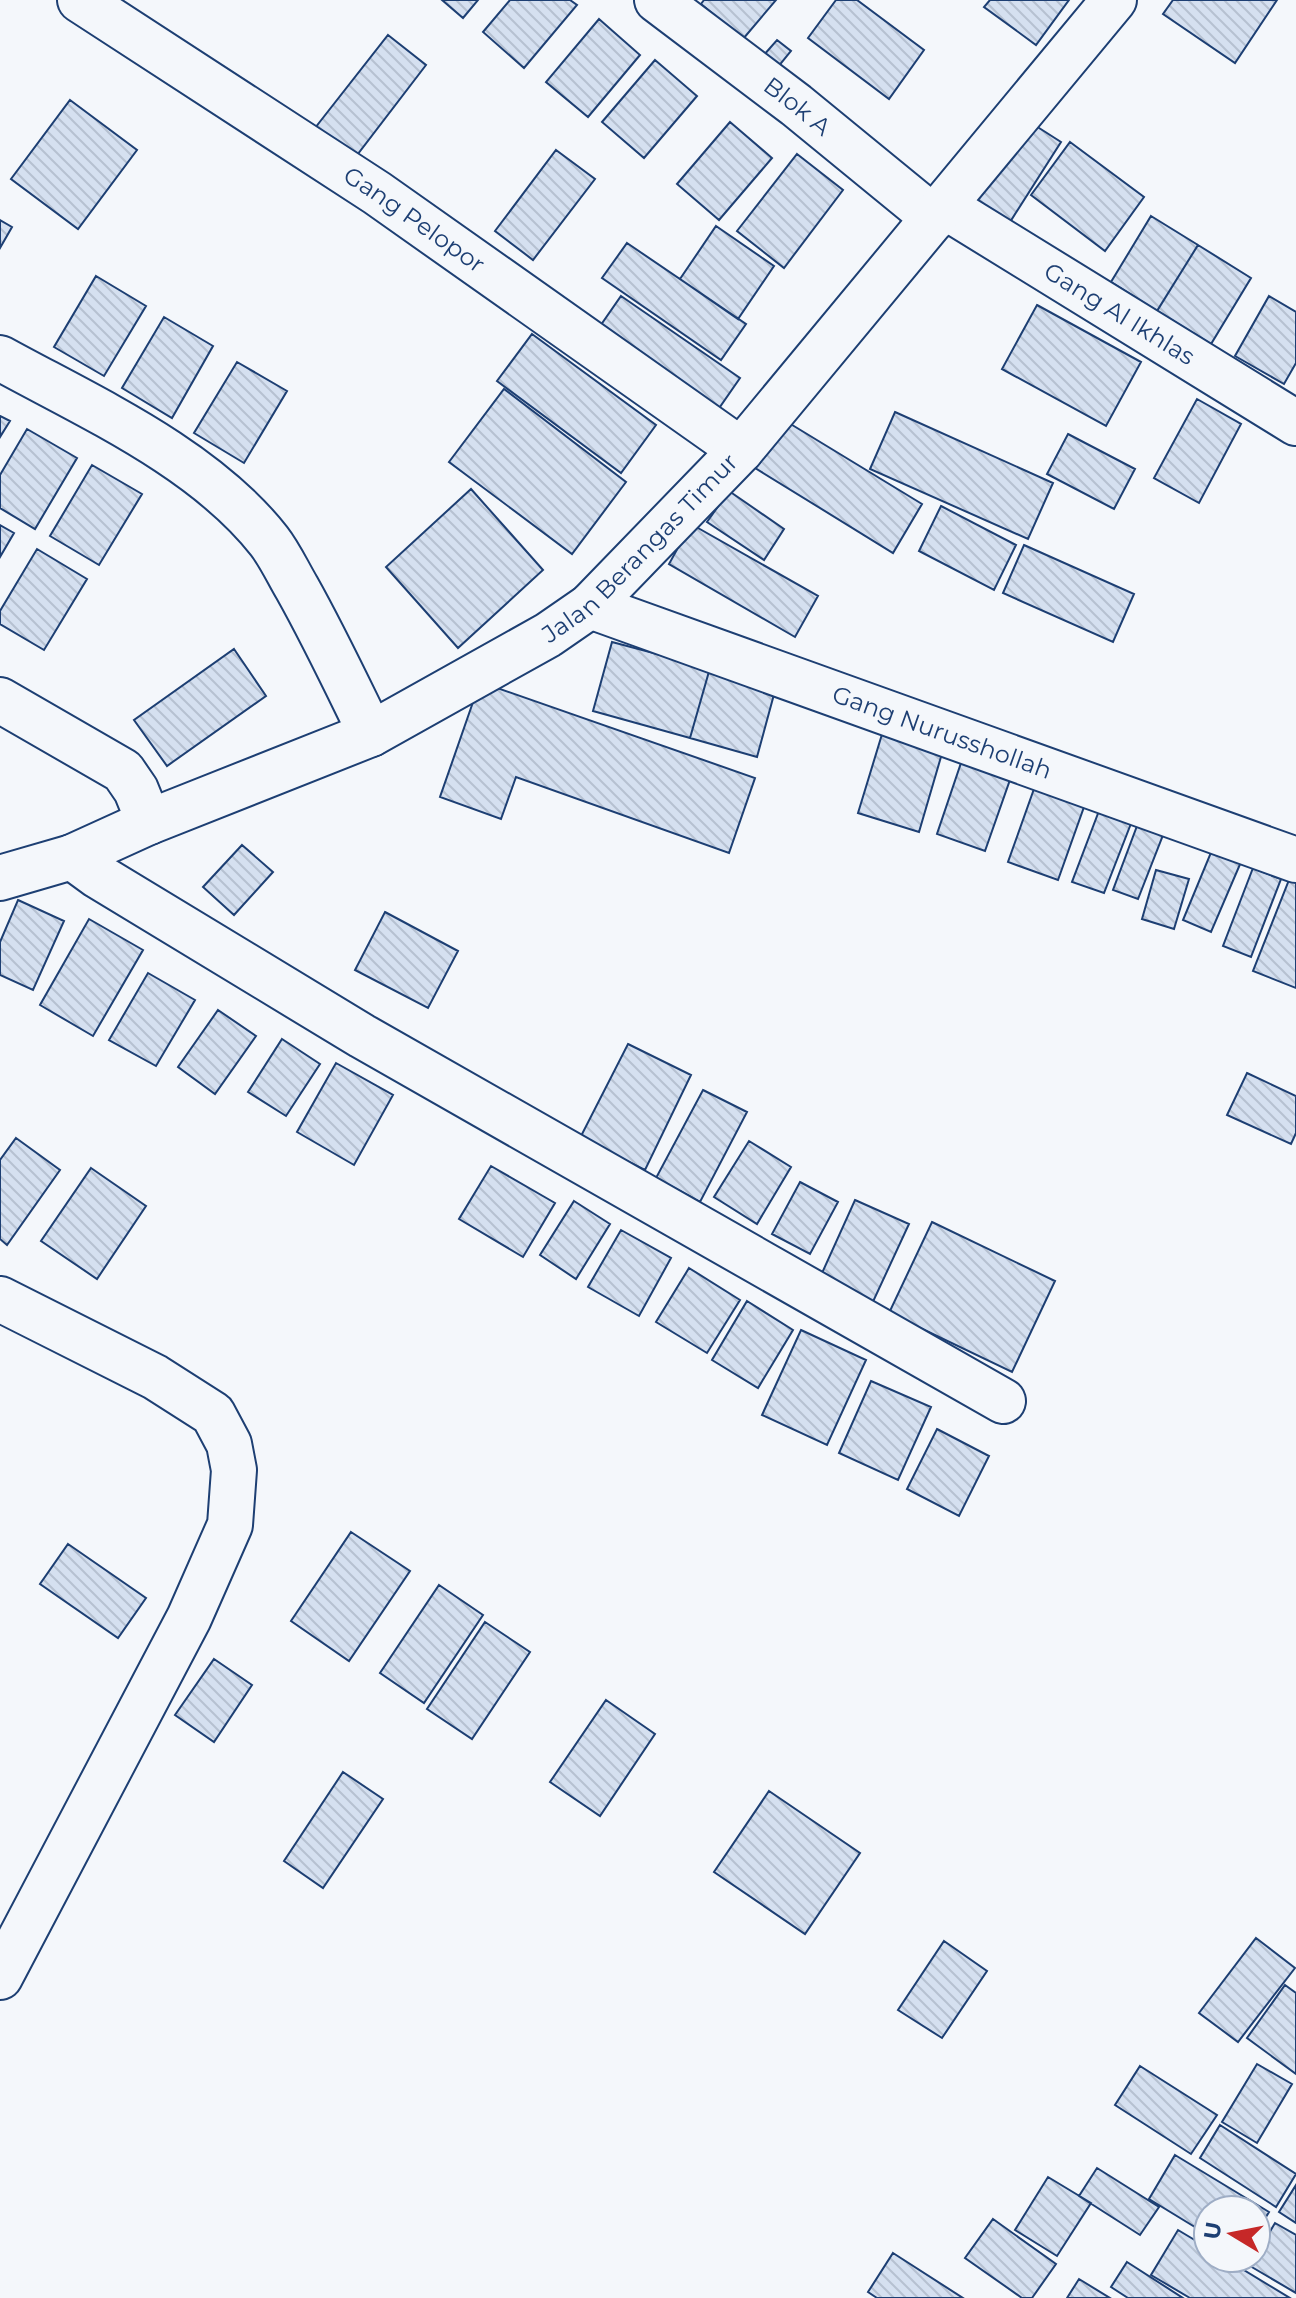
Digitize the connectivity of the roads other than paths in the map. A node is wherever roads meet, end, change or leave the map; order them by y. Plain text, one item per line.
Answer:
1 (80, 0) edge
2 (657, 0) edge
3 (1114, 0) edge
4 (939, 212) junction
5 (0, 358) edge
6 (1296, 423) edge
7 (741, 450) junction
8 (590, 606) junction
9 (0, 700) edge
10 (371, 734) junction
11 (149, 822) junction
12 (72, 857) junction
13 (1296, 860) edge
14 (0, 878) edge
15 (0, 1299) edge
16 (1003, 1401) dead end
17 (0, 1977) edge

1 - 7 street, Gang Pelopor
2 - 4 street, Blok A
3 - 4 street, Jalan Berangas Timur
4 - 6 street, Gang Al Ikhlas
4 - 7 street, Jalan Berangas Timur
5 - 10 street
7 - 8 street, Jalan Berangas Timur
8 - 10 street, Jalan Berangas Timur
8 - 13 street, Gang Nurusshollah
9 - 11 street
10 - 11 street, Jalan Berangas Timur
11 - 12 street, Jalan Berangas Timur
12 - 14 street, Jalan Berangas Timur
12 - 16 street
15 - 17 street

